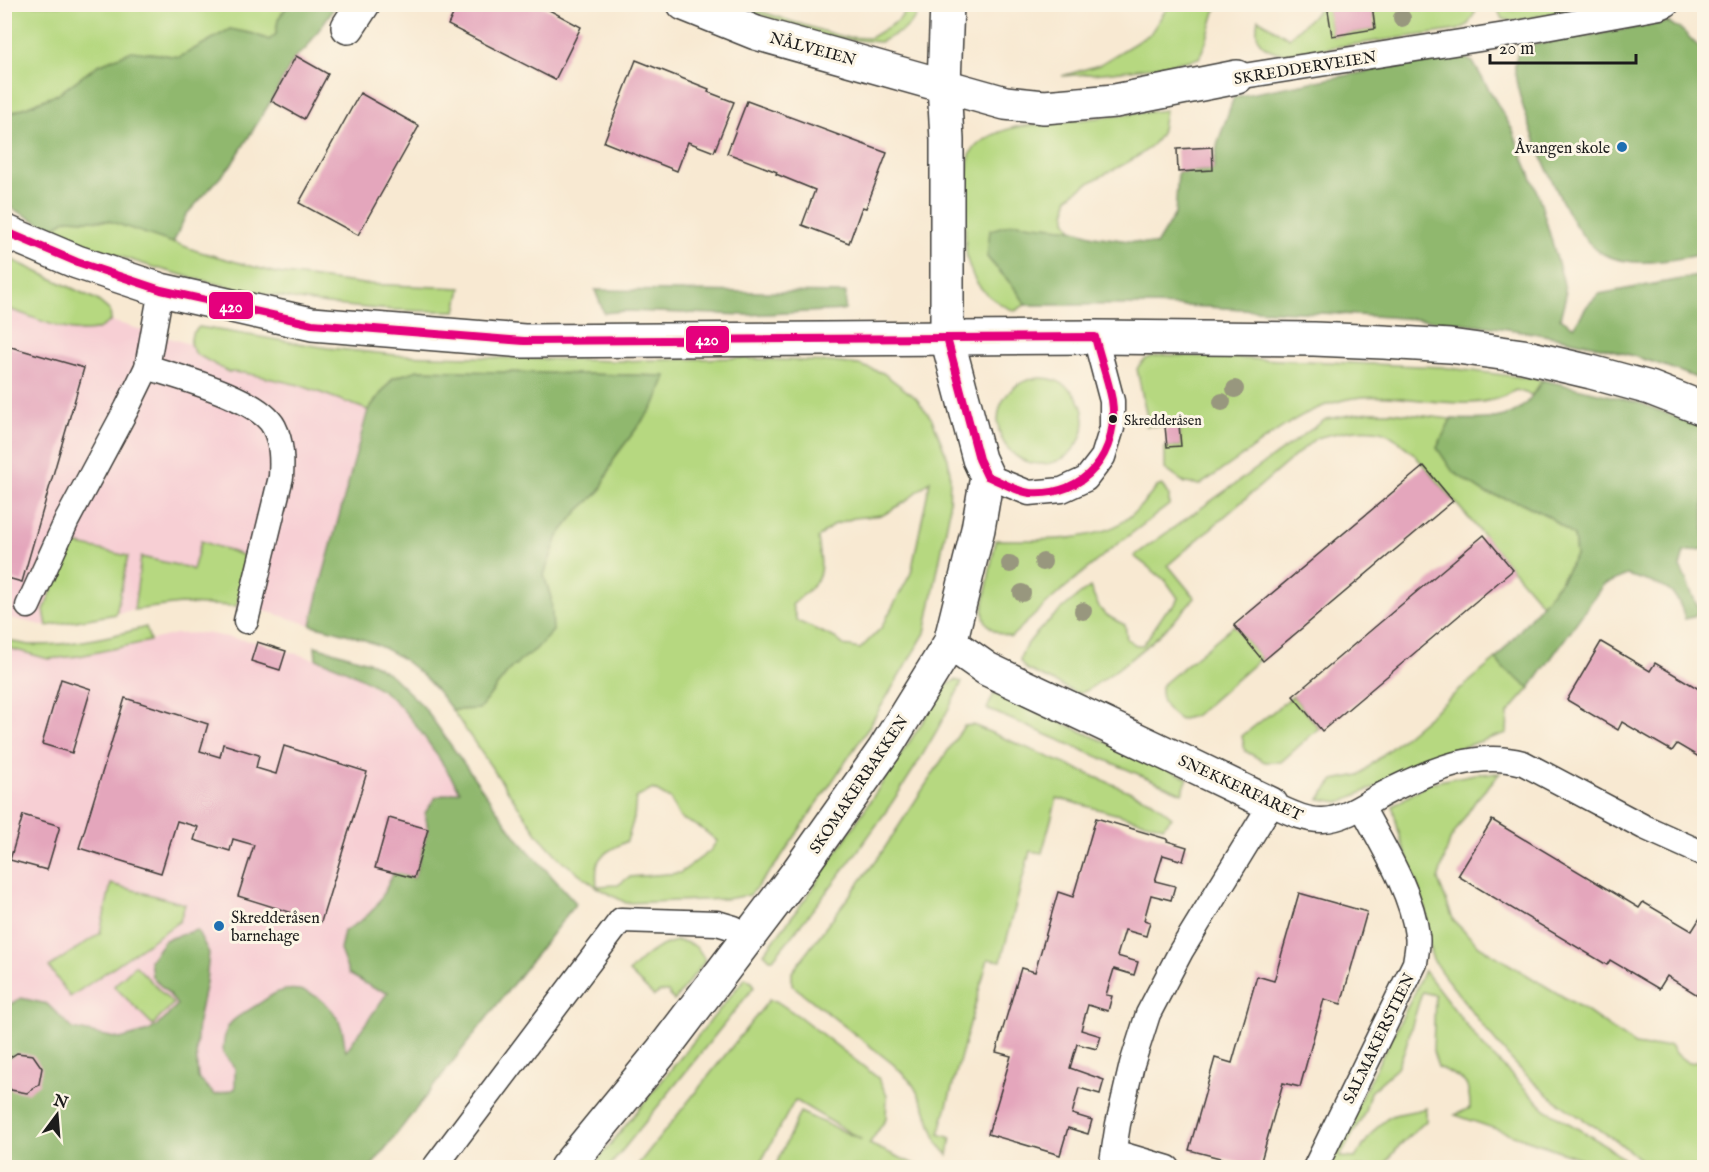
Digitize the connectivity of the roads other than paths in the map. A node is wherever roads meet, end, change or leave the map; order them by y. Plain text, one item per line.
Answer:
1 (684, 4) edge
2 (947, 4) edge
3 (1667, 4) edge
4 (1237, 77) joint
5 (944, 84) junction
6 (4, 231) edge
7 (161, 290) junction
8 (1095, 337) junction
9 (947, 339) junction
10 (147, 367) junction
11 (1704, 409) edge
12 (987, 476) junction
13 (28, 606) dead end
14 (246, 621) dead end
15 (950, 643) junction
16 (1270, 804) junction
17 (1362, 807) junction
18 (1704, 854) edge
19 (749, 936) junction
20 (1112, 1160) edge
21 (434, 1167) edge
22 (566, 1167) edge
23 (1168, 1167) edge
24 (1315, 1167) edge

1 - 5 street, NÅLVEIEN
2 - 5 street
3 - 4 lane, SKREDDERVEIEN
4 - 5 street, SKREDDERVEIEN
5 - 9 street
6 - 7 street
7 - 9 street
7 - 10 lane
8 - 9 street
8 - 11 street
8 - 12 lane
9 - 12 street
10 - 13 lane
10 - 14 lane
12 - 15 street, SKOMAKERBAKKEN
15 - 16 street, SNEKKERFARET
15 - 19 street, SKOMAKERBAKKEN
16 - 17 lane, SNEKKERFARET
16 - 20 lane
17 - 18 lane, SNEKKERFARET
17 - 24 lane, SALMAKERSTIEN
19 - 21 lane
19 - 22 street, SKOMAKERBAKKEN
20 - 23 lane

